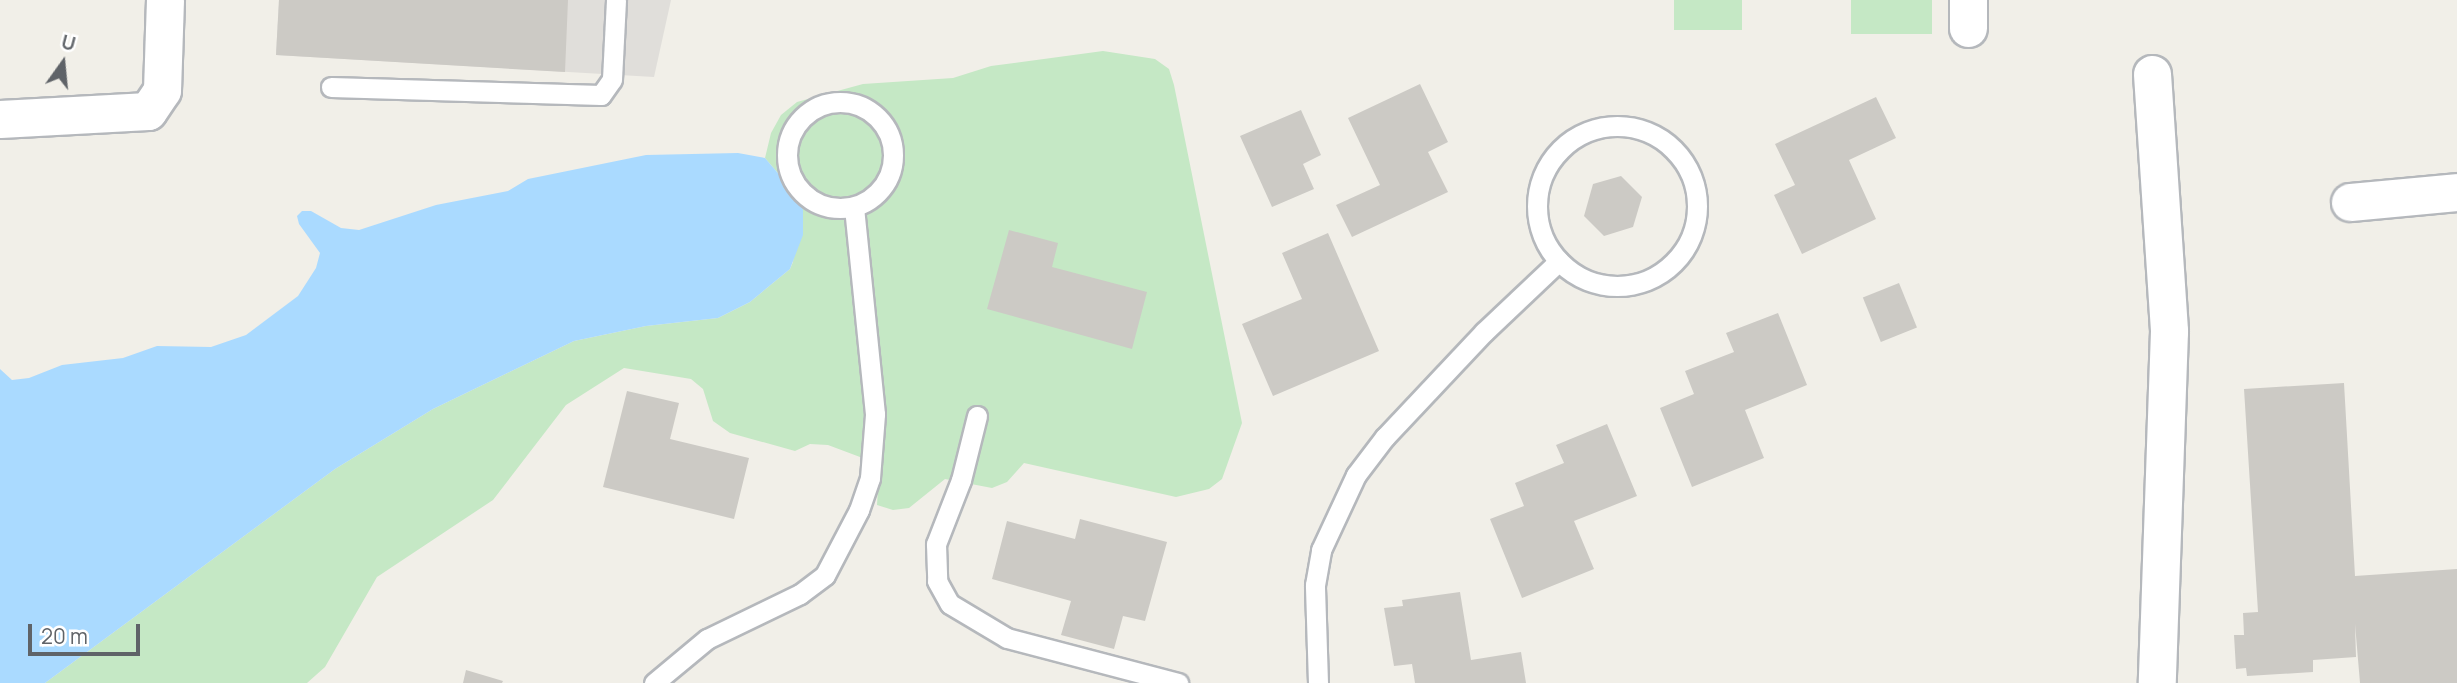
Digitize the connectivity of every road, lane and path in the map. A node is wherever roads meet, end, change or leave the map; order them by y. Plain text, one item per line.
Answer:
1 (165, 0) edge
2 (616, 0) edge
3 (2152, 74) dead end
4 (331, 87) dead end
5 (0, 119) edge
6 (2457, 192) edge
7 (2350, 202) dead end
8 (854, 207) junction
9 (1559, 261) junction
10 (977, 416) dead end
11 (654, 683) edge
12 (1178, 683) edge
13 (1318, 683) edge
14 (2157, 683) edge

1 - 5 street
2 - 4 lane
3 - 14 street
6 - 7 street
8 - 8 lane
8 - 11 lane
9 - 9 lane
9 - 13 lane
10 - 12 lane

